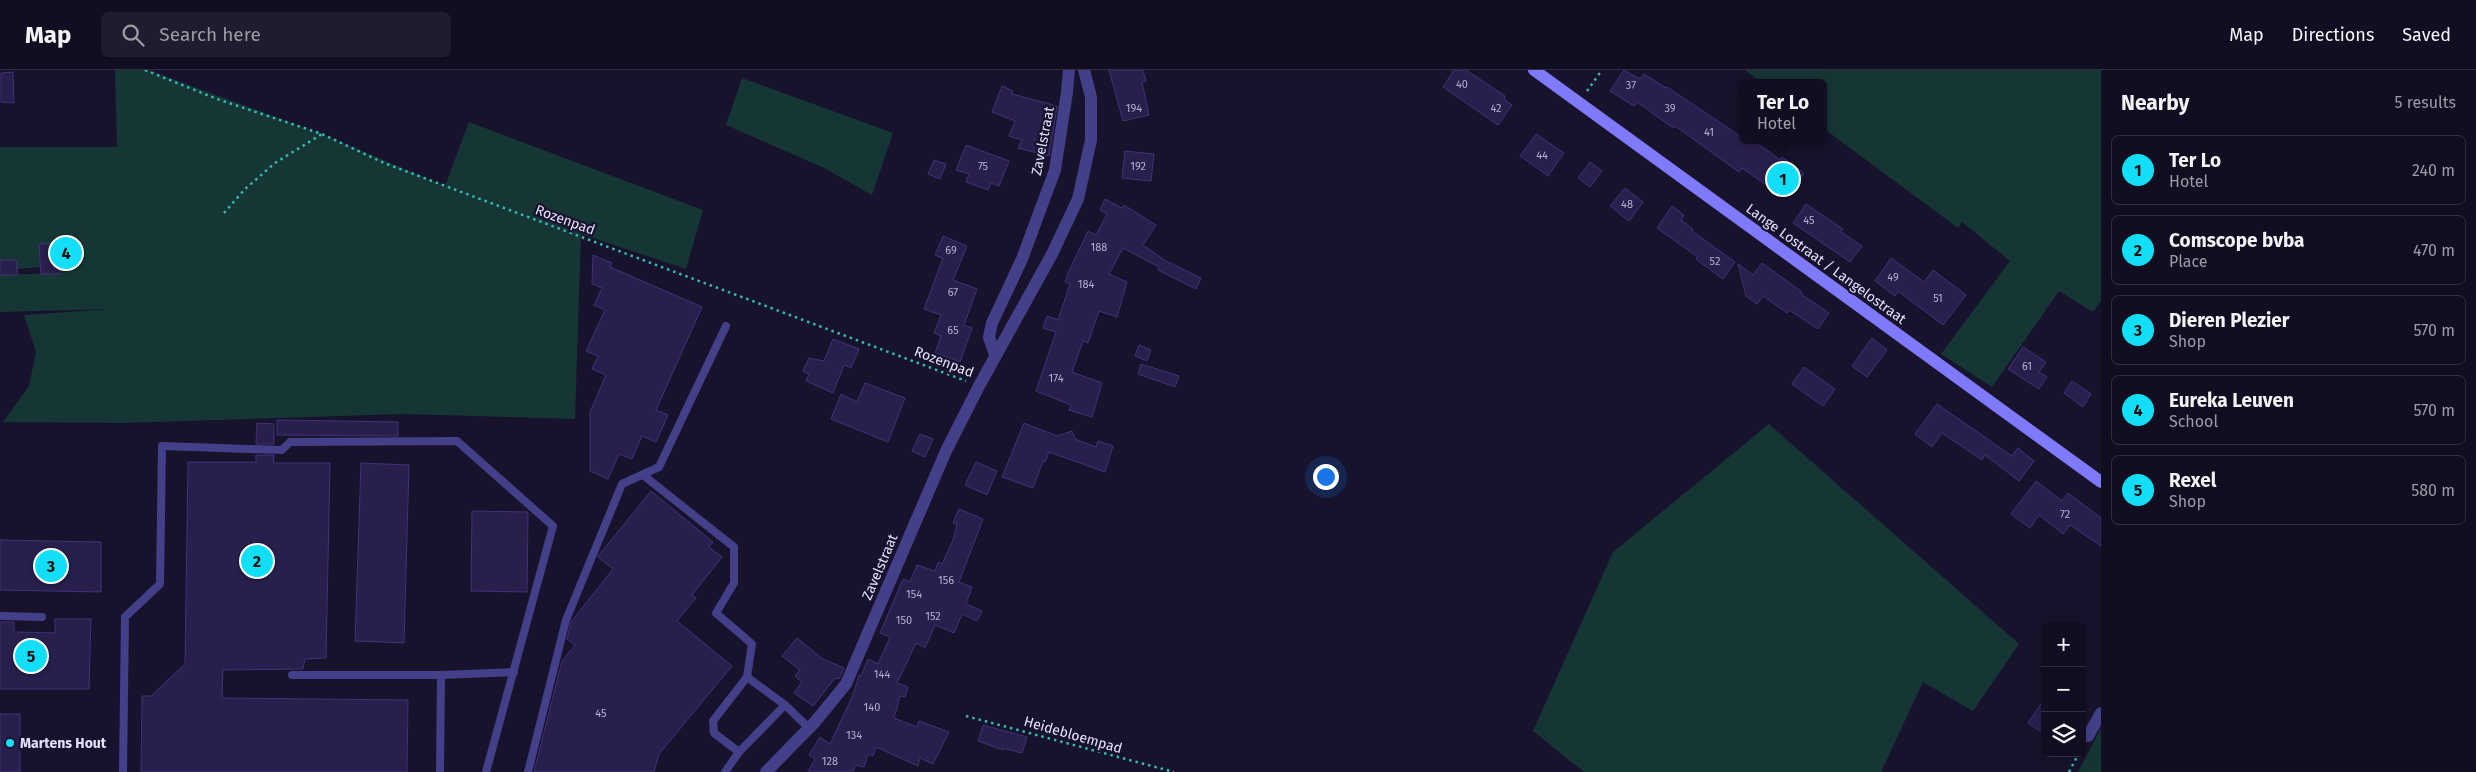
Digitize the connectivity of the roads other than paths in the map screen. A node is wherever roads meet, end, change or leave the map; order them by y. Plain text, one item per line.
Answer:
1 (1069, 70) edge
2 (1084, 70) edge
3 (1534, 70) edge
4 (726, 326) dead end
5 (995, 355) junction
6 (643, 475) junction
7 (2101, 482) edge
8 (0, 616) edge
9 (42, 617) dead end
10 (514, 672) junction
11 (292, 675) dead end
12 (441, 675) junction
13 (746, 677) junction
14 (785, 705) junction
15 (2101, 713) edge
16 (809, 728) junction
17 (2088, 736) dead end
18 (739, 752) junction
19 (123, 772) edge
20 (440, 772) edge
21 (486, 772) edge
22 (528, 772) edge
23 (725, 772) edge
24 (766, 772) edge

1 - 5 street, Zavelstraat
2 - 5 street, Zavelstraat
3 - 7 street, Lange Lostraat / Langelostraat
4 - 6 lane
5 - 16 street, Zavelstraat
6 - 13 lane
6 - 22 lane
8 - 9 lane
10 - 12 lane
10 - 19 lane
10 - 21 lane
11 - 12 lane
12 - 20 lane
13 - 14 lane
13 - 18 lane
14 - 16 lane
14 - 18 lane
15 - 17 street
16 - 24 street, Zavelstraat
18 - 23 lane

